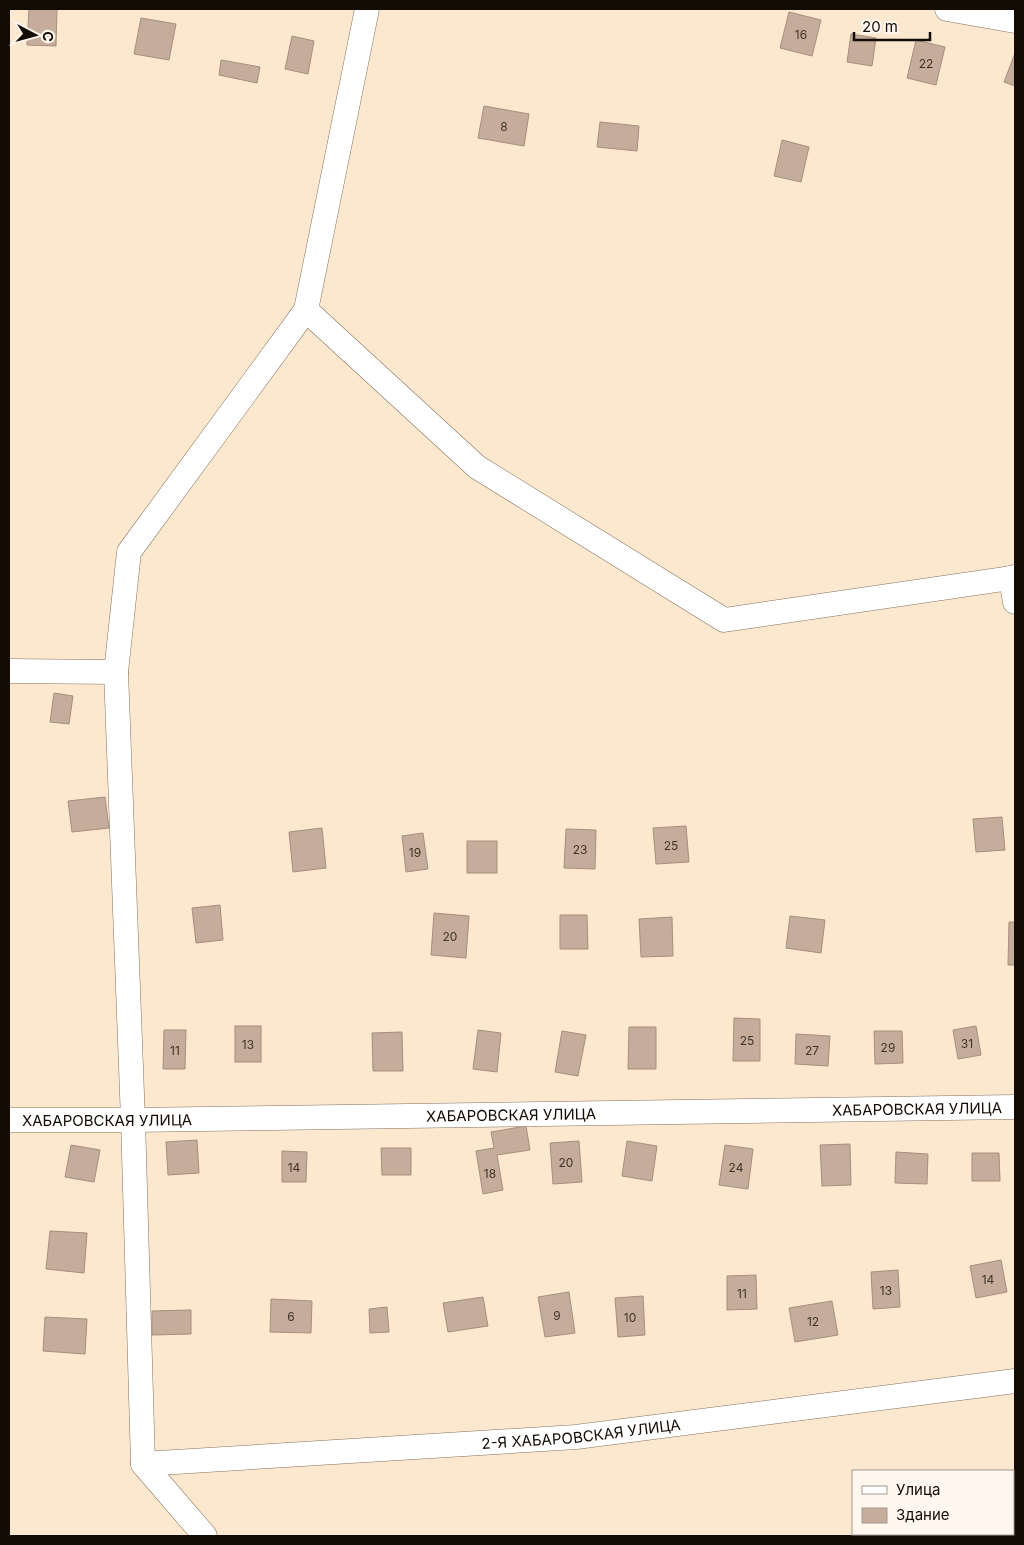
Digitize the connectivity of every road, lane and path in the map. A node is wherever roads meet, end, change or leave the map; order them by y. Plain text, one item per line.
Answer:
1 (361, 9) edge
2 (947, 9) edge
3 (1015, 20) edge
4 (306, 310) junction
5 (1013, 577) edge
6 (1015, 602) edge
7 (9, 671) edge
8 (116, 672) junction
9 (1015, 1107) edge
10 (9, 1120) edge
11 (133, 1120) junction
12 (1015, 1381) edge
13 (143, 1464) junction
14 (205, 1536) edge

1 - 4 street
2 - 3 street
4 - 5 street
4 - 8 street
5 - 6 street
7 - 8 street
8 - 11 street
9 - 11 street, ХАБАРОВСКАЯ УЛИЦА
10 - 11 street, ХАБАРОВСКАЯ УЛИЦА
11 - 13 street
12 - 13 street, 2-Я ХАБАРОВСКАЯ УЛИЦА
13 - 14 street

